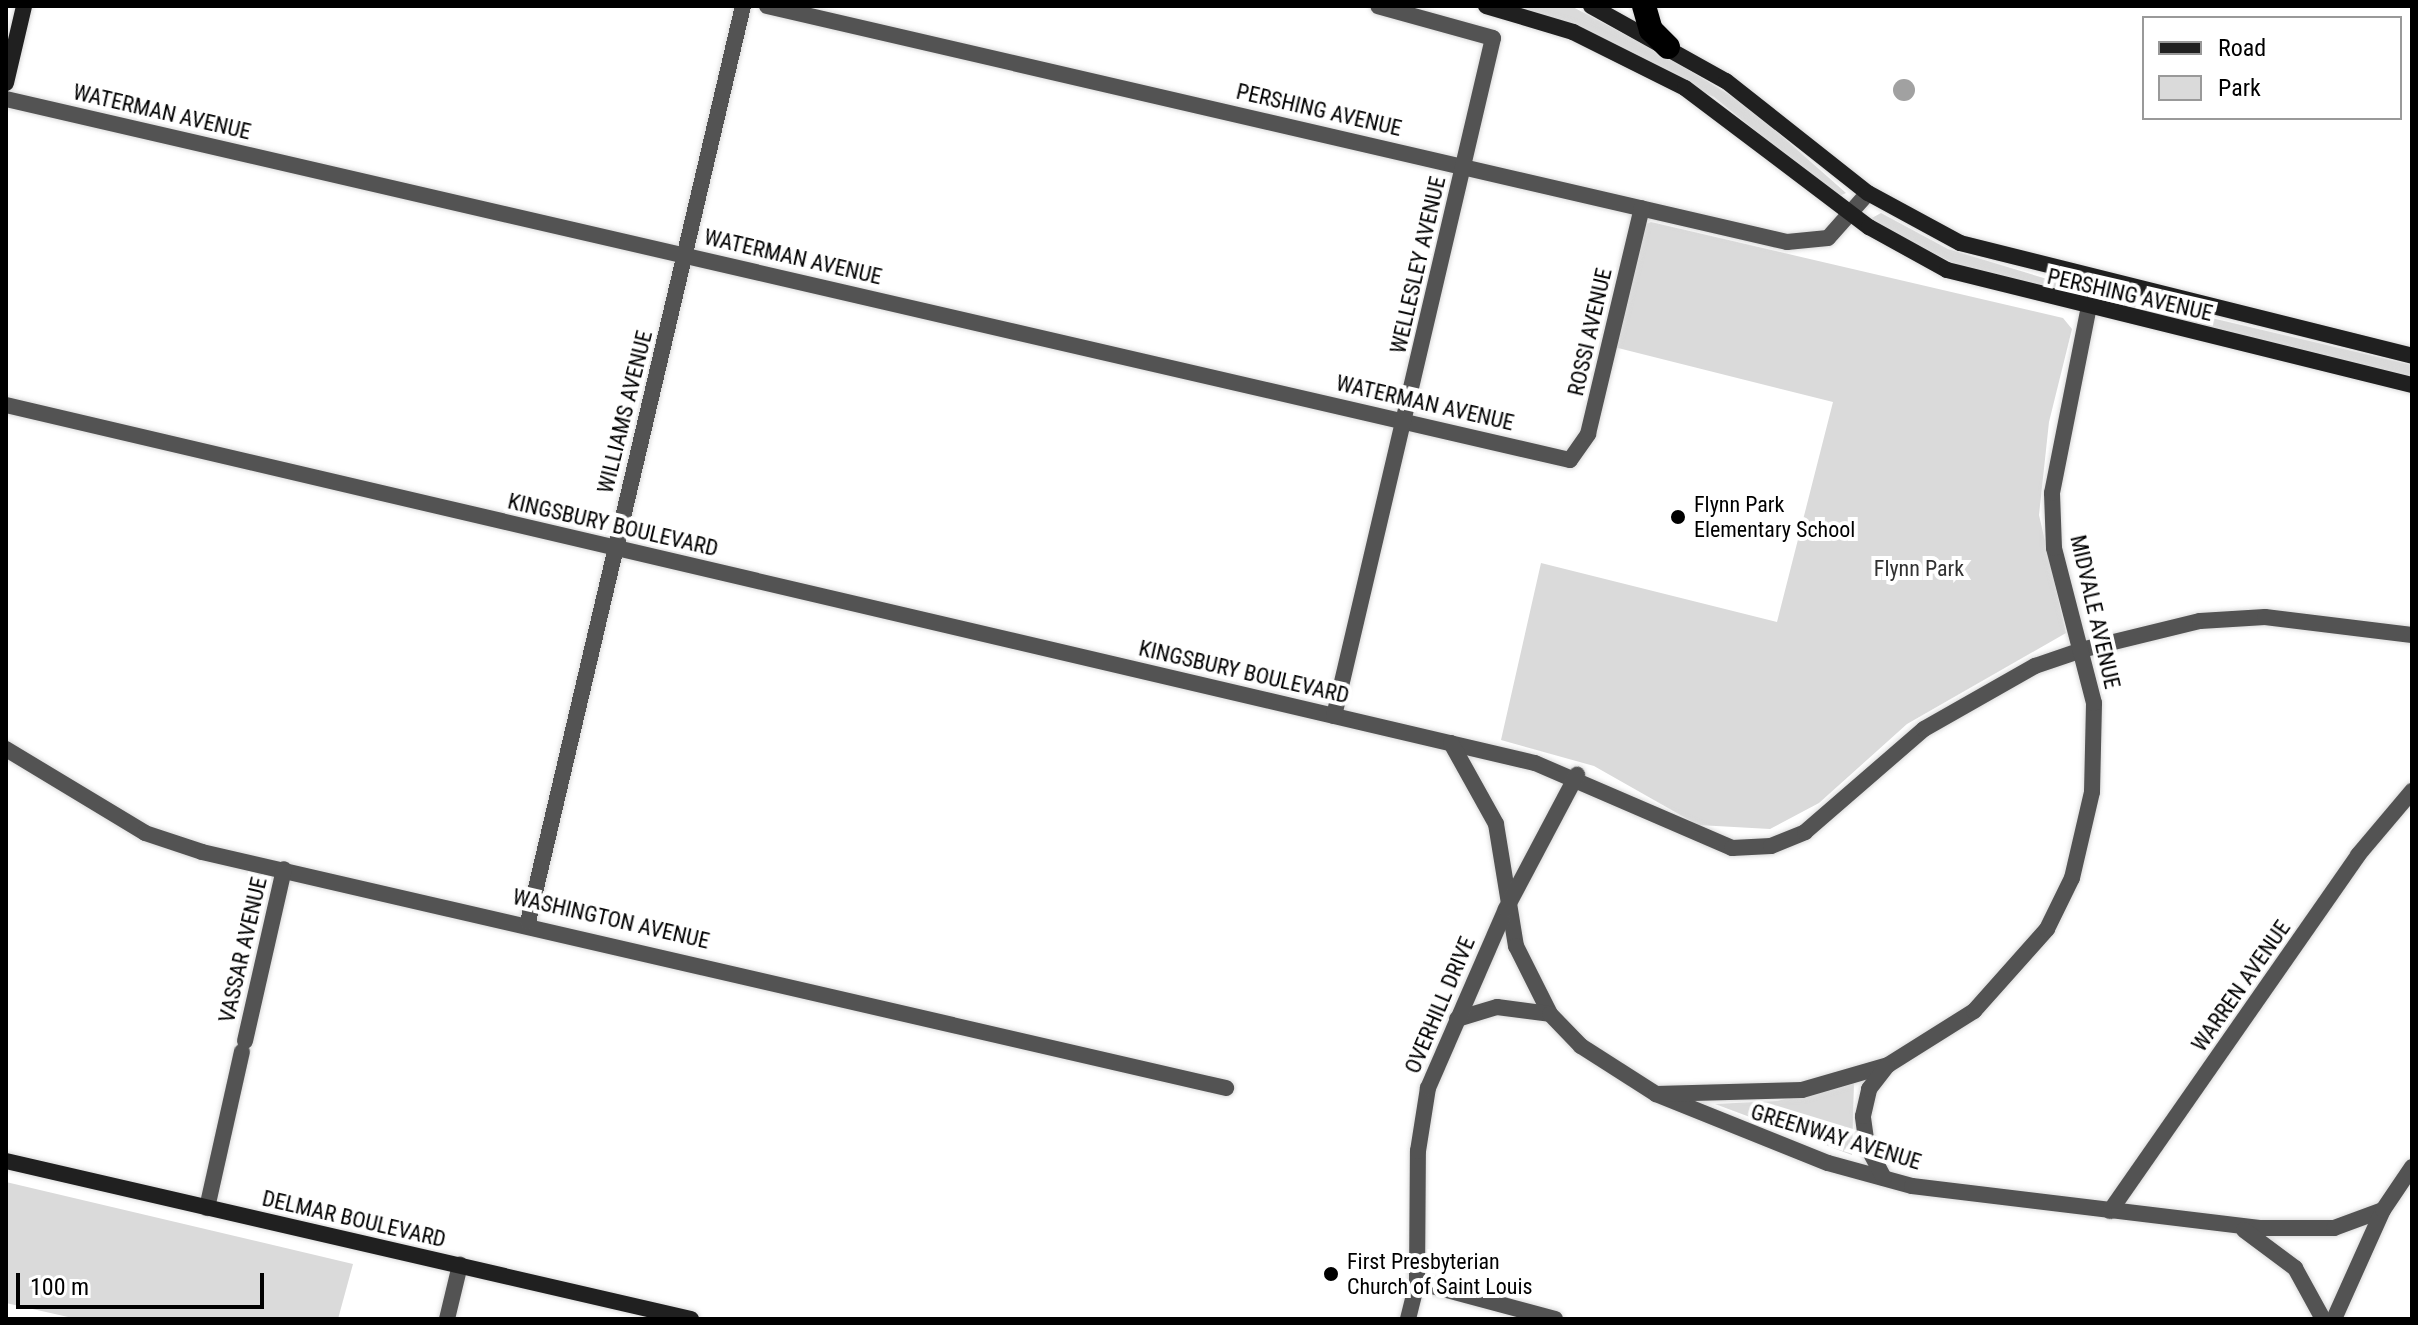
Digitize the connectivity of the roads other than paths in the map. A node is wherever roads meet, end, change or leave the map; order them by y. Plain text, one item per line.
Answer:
1 (24, 6) edge
2 (743, 6) edge
3 (767, 6) edge
4 (1378, 6) edge
5 (1486, 6) edge
6 (1591, 6) edge
7 (1644, 6) edge
8 (1668, 47) junction
9 (6, 83) edge
10 (6, 99) edge
11 (1464, 165) junction
12 (1868, 193) junction
13 (1642, 208) junction
14 (1852, 214) junction
15 (686, 255) junction
16 (2094, 280) junction
17 (2088, 308) junction
18 (2412, 356) edge
19 (2412, 385) edge
20 (6, 405) edge
21 (1404, 420) junction
22 (1570, 460) joint
23 (614, 548) junction
24 (2412, 635) edge
25 (2085, 649) junction
26 (1334, 716) junction
27 (1450, 743) junction
28 (6, 749) edge
29 (1577, 775) junction
30 (2412, 791) edge
31 (284, 869) junction
32 (1506, 909) junction
33 (528, 922) junction
34 (1550, 1014) junction
35 (1457, 1019) junction
36 (1888, 1065) junction
37 (1226, 1088) dead end
38 (1656, 1094) junction
39 (6, 1161) edge
40 (2412, 1167) edge
41 (1884, 1178) junction
42 (207, 1208) junction
43 (2383, 1210) junction
44 (2110, 1211) junction
45 (2237, 1226) junction
46 (460, 1265) junction
47 (1417, 1282) junction
48 (447, 1319) edge
49 (691, 1319) edge
50 (1408, 1319) edge
51 (1555, 1319) edge
52 (2323, 1319) edge
53 (2334, 1319) edge

1 - 9 street
2 - 15 street, WILLIAMS AVENUE
3 - 11 street, PERSHING AVENUE
4 - 11 street, WELLESLEY AVENUE
5 - 14 street, PERSHING AVENUE
6 - 8 street, PERSHING AVENUE
7 - 8 highway
8 - 12 street, PERSHING AVENUE
10 - 15 street, WATERMAN AVENUE
11 - 13 street, PERSHING AVENUE
11 - 21 street, WELLESLEY AVENUE
12 - 14 street, PERSHING AVENUE
12 - 16 street, PERSHING AVENUE
13 - 14 street, PERSHING AVENUE
13 - 22 street, ROSSI AVENUE
14 - 17 street, PERSHING AVENUE
15 - 21 street, WATERMAN AVENUE
15 - 23 street, WILLIAMS AVENUE
16 - 17 street, MIDVALE AVENUE
16 - 18 street, PERSHING AVENUE
17 - 19 street, PERSHING AVENUE
17 - 25 street, MIDVALE AVENUE
20 - 23 street, KINGSBURY BOULEVARD
21 - 22 street, WATERMAN AVENUE
21 - 26 street, WELLESLEY AVENUE
23 - 26 street, KINGSBURY BOULEVARD
23 - 33 street, WILLIAMS AVENUE
24 - 25 street, KINGSBURY BOULEVARD
25 - 29 street, KINGSBURY BOULEVARD
25 - 36 street, MIDVALE AVENUE
26 - 27 street, KINGSBURY BOULEVARD
27 - 29 street, KINGSBURY BOULEVARD
27 - 32 street, GREENWAY AVENUE
28 - 31 street, WASHINGTON AVENUE
29 - 32 street, OVERHILL DRIVE
30 - 44 street, WARREN AVENUE
31 - 33 street, WASHINGTON AVENUE
31 - 42 street, VASSAR AVENUE
32 - 34 street, GREENWAY AVENUE
32 - 35 street, OVERHILL DRIVE
33 - 37 street, WASHINGTON AVENUE
34 - 35 street
34 - 38 street, GREENWAY AVENUE
35 - 47 street, OVERHILL DRIVE
36 - 38 street, MIDVALE AVENUE
36 - 41 street, MIDVALE AVENUE
38 - 41 street, GREENWAY AVENUE
39 - 42 street, DELMAR BOULEVARD
40 - 43 street
41 - 44 street, GREENWAY AVENUE
42 - 46 street, DELMAR BOULEVARD
43 - 45 street, GREENWAY AVENUE
43 - 53 street
44 - 45 street, GREENWAY AVENUE
45 - 52 street, GREENWAY AVENUE
46 - 48 street
46 - 49 street, DELMAR BOULEVARD
47 - 50 street, OVERHILL DRIVE
47 - 51 street

